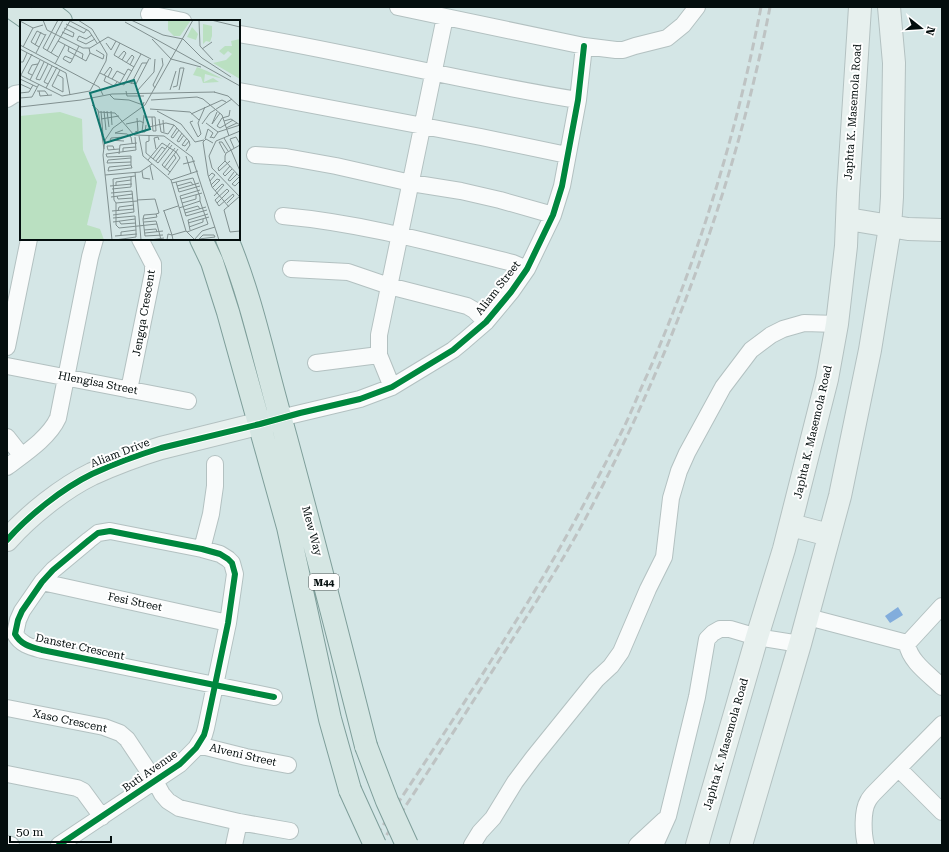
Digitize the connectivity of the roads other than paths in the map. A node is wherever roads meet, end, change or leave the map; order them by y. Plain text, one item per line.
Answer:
1 (11, 7) edge
2 (43, 7) edge
3 (398, 7) edge
4 (697, 7) edge
5 (860, 7) edge
6 (889, 7) edge
7 (149, 14) dead end
8 (445, 17) junction
9 (30, 20) edge
10 (60, 20) edge
11 (177, 20) edge
12 (240, 34) edge
13 (584, 46) junction
14 (434, 72) junction
15 (240, 91) edge
16 (20, 93) edge
17 (7, 99) edge
18 (578, 100) junction
19 (424, 126) junction
20 (255, 155) dead end
21 (567, 155) junction
22 (411, 183) junction
23 (553, 215) junction
24 (283, 216) dead end
25 (848, 220) junction
26 (890, 226) junction
27 (942, 230) edge
28 (400, 235) junction
29 (29, 240) edge
30 (96, 240) edge
31 (141, 240) edge
32 (201, 240) edge
33 (227, 240) edge
34 (291, 269) dead end
35 (527, 269) junction
36 (389, 286) junction
37 (486, 322) junction
38 (836, 324) junction
39 (7, 347) edge
40 (379, 355) junction
41 (316, 363) dead end
42 (7, 366) edge
43 (66, 377) junction
44 (392, 387) junction
45 (130, 390) junction
46 (188, 401) dead end
47 (270, 421) junction
48 (7, 437) edge
49 (22, 456) junction
50 (215, 464) dead end
51 (7, 467) edge
52 (791, 525) junction
53 (829, 535) junction
54 (7, 540) edge
55 (202, 549) junction
56 (42, 582) junction
57 (942, 606) edge
58 (808, 617) junction
59 (228, 623) junction
60 (757, 636) junction
61 (907, 642) junction
62 (800, 644) junction
63 (215, 685) junction
64 (942, 688) edge
65 (274, 697) dead end
66 (7, 708) edge
67 (942, 724) edge
68 (198, 745) junction
69 (288, 765) dead end
70 (898, 769) junction
71 (7, 774) edge
72 (155, 781) junction
73 (942, 812) edge
74 (668, 816) junction
75 (102, 817) junction
76 (239, 822) junction
77 (290, 831) dead end
78 (7, 844) edge
79 (745, 844) edge
80 (11, 845) edge
81 (59, 845) edge
82 (234, 845) edge
83 (375, 845) edge
84 (407, 845) edge
85 (472, 845) edge
86 (637, 845) edge
87 (655, 845) edge
88 (697, 845) edge
89 (866, 845) edge

1 - 9 main road
2 - 10 main road
3 - 8 street
4 - 13 street
5 - 25 main road, Japhta K. Masemola Road
6 - 26 main road
7 - 11 street
8 - 13 street
8 - 14 street
12 - 14 street
13 - 18 street, Aliam Street
14 - 18 street
14 - 19 street
15 - 19 street
16 - 17 street
18 - 21 street, Aliam Street
19 - 21 street
19 - 22 street
20 - 22 street
21 - 23 street, Aliam Street
22 - 23 street
22 - 28 street
23 - 35 street, Aliam Street
24 - 28 street
25 - 26 main road
25 - 38 main road, Japhta K. Masemola Road
26 - 27 main road
26 - 53 main road
28 - 35 street
28 - 36 street
29 - 39 street
30 - 43 street
31 - 45 street, Jengqa Crescent
32 - 47 main road, Mew Way / M44
33 - 47 main road, Mew Way / M44
34 - 36 street
35 - 37 street, Aliam Street
36 - 37 street
36 - 40 street
37 - 44 street, Aliam Street
38 - 52 main road, Japhta K. Masemola Road
38 - 85 street
40 - 41 street
40 - 44 street
42 - 43 street, Hlengisa Street
43 - 45 street, Hlengisa Street
43 - 49 street
44 - 47 street, Aliam Street
45 - 46 street, Hlengisa Street
47 - 54 main road, Aliam Drive
47 - 83 main road, Mew Way / M44, bridge
47 - 84 main road, Mew Way / M44, bridge
48 - 49 street
49 - 51 street
50 - 55 street
52 - 53 main road
52 - 60 main road, Japhta K. Masemola Road
53 - 58 main road
55 - 56 street, Danster Crescent
55 - 59 street, Buti Avenue
56 - 59 street, Fesi Street
56 - 63 street, Danster Crescent
57 - 61 street
58 - 61 street
58 - 62 main road
59 - 63 street, Buti Avenue
60 - 62 street
60 - 74 street
60 - 88 main road, Japhta K. Masemola Road
61 - 64 street
62 - 79 main road
63 - 65 street
63 - 68 street, Buti Avenue
66 - 72 street, Xaso Crescent
67 - 70 street
68 - 69 street, Alveni Street
68 - 72 street, Buti Avenue
70 - 73 street
70 - 89 street
71 - 75 street
72 - 75 street, Buti Avenue
72 - 76 street, Xaso Crescent
74 - 86 street
74 - 87 street
75 - 81 street, Buti Avenue
76 - 77 street, Xaso Crescent
76 - 82 street
78 - 80 street

